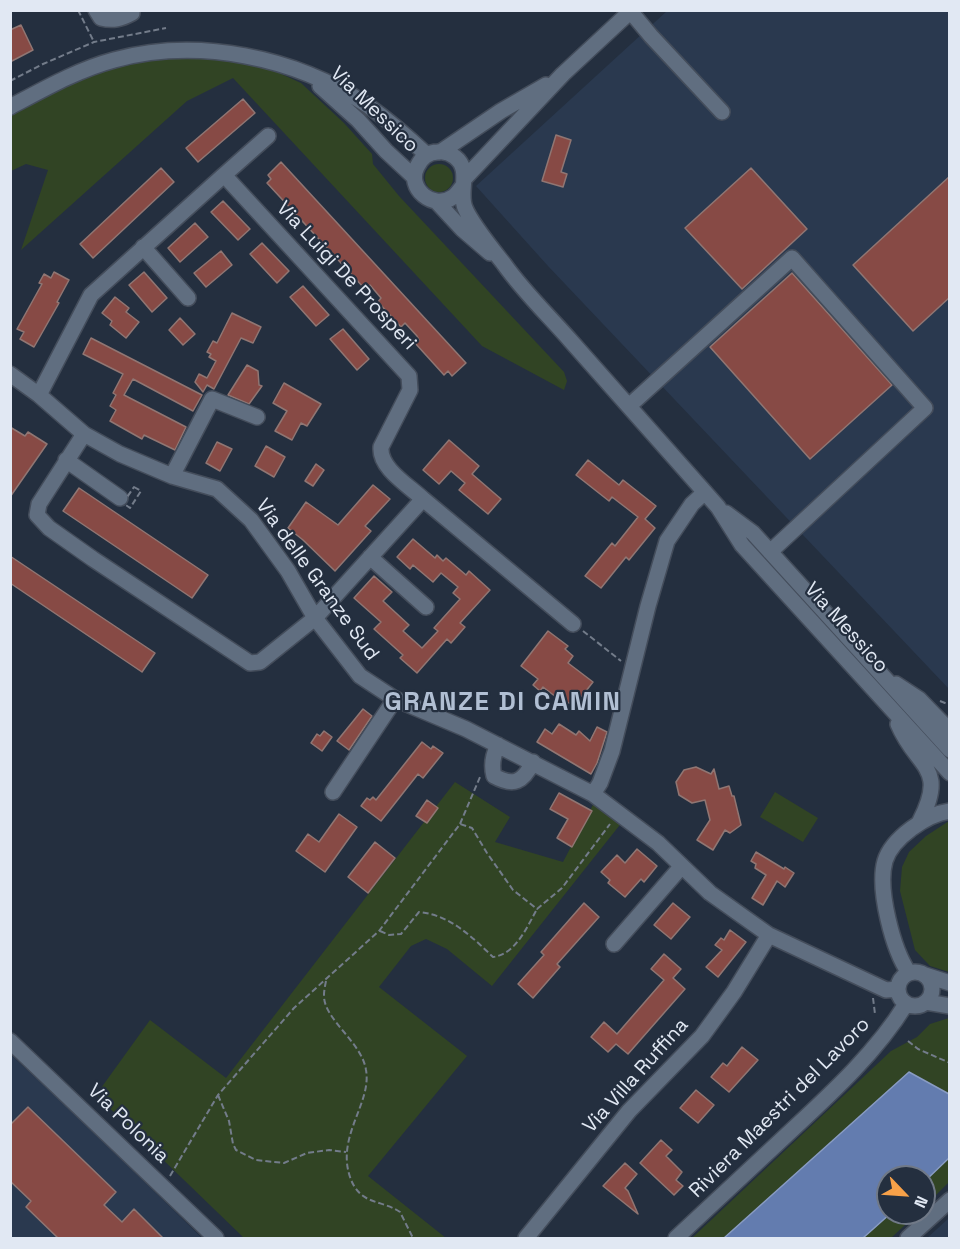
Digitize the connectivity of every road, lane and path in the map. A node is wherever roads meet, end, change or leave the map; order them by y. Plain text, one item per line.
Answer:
1 (78, 10) edge
2 (96, 10) edge
3 (132, 10) edge
4 (631, 11) edge
5 (166, 28) dead end
6 (94, 42) junction
7 (304, 73) junction
8 (563, 74) junction
9 (10, 81) edge
10 (10, 107) edge
11 (722, 112) dead end
12 (468, 132) junction
13 (268, 136) dead end
14 (490, 150) junction
15 (442, 151) junction
16 (427, 155) junction
17 (224, 175) junction
18 (414, 177) junction
19 (463, 183) junction
20 (436, 201) junction
21 (143, 247) junction
22 (505, 267) junction
23 (188, 298) dead end
24 (10, 374) edge
25 (39, 395) junction
26 (629, 406) junction
27 (256, 417) dead end
28 (84, 434) junction
29 (66, 460) junction
30 (172, 476) junction
31 (705, 492) junction
32 (120, 498) dead end
33 (423, 499) junction
34 (718, 507) junction
35 (770, 552) junction
36 (370, 557) junction
37 (426, 607) dead end
38 (315, 618) junction
39 (573, 624) joint
40 (632, 669) junction
41 (878, 673) junction
42 (394, 699) junction
43 (892, 711) junction
44 (950, 731) edge
45 (950, 750) edge
46 (495, 752) junction
47 (533, 762) junction
48 (950, 773) edge
49 (333, 792) dead end
50 (593, 794) junction
51 (950, 811) edge
52 (618, 812) junction
53 (920, 821) junction
54 (460, 824) junction
55 (681, 867) junction
56 (537, 909) junction
57 (379, 931) junction
58 (769, 935) junction
59 (614, 944) dead end
60 (917, 974) junction
61 (326, 980) junction
62 (950, 983) edge
63 (898, 988) junction
64 (926, 1002) junction
65 (906, 1004) junction
66 (950, 1006) edge
67 (10, 1041) edge
68 (908, 1041) dead end
69 (950, 1063) edge
70 (218, 1095) junction
71 (346, 1152) junction
72 (164, 1188) junction
73 (950, 1200) edge
74 (216, 1239) edge
75 (413, 1239) edge
76 (526, 1239) edge
77 (676, 1239) edge
78 (908, 1239) edge

1 - 6 path
2 - 3 street
4 - 8 street
4 - 11 street
5 - 6 path
6 - 9 path
7 - 10 street, Via Messico
7 - 16 street, Via Messico
7 - 18 street, Via Messico
8 - 12 street
8 - 14 street
12 - 14 street
12 - 15 street
13 - 17 street
14 - 19 street
15 - 16 street, Via Messico
15 - 19 street, Via Messico
16 - 18 street, Via Messico
17 - 21 street
17 - 33 street, Via Luigi De Prosperi
18 - 20 street, Via Messico
19 - 20 street
19 - 22 street, Via Messico
20 - 22 street, Via Messico
21 - 23 street
21 - 25 street
22 - 26 street, Via Messico
24 - 25 street, Via delle Granze Sud
25 - 28 street, Via delle Granze Sud
26 - 31 street, Via Messico
26 - 35 street
27 - 30 street
28 - 29 street
28 - 30 street, Via delle Granze Sud
29 - 32 street
29 - 38 street
30 - 38 street, Via delle Granze Sud
31 - 34 street, Via Messico
31 - 40 street
33 - 36 street
33 - 39 street
34 - 35 street, Via Messico
34 - 43 street, Via Messico
35 - 41 street, Via Messico
36 - 37 street
36 - 38 street
38 - 42 street, Via delle Granze Sud
39 - 40 path
40 - 50 street
41 - 44 street
41 - 45 street, Via Messico
42 - 46 street, Via delle Granze Sud
42 - 49 street
43 - 48 street, Via Messico
43 - 53 street
46 - 47 street, Via delle Granze Sud
46 - 47 street
46 - 54 path
47 - 50 street, Via delle Granze Sud
50 - 52 street, Via delle Granze Sud
51 - 53 street
52 - 55 street, Via delle Granze Sud
52 - 56 path
53 - 60 street
54 - 56 path
54 - 57 path
55 - 58 street, Via delle Granze Sud
55 - 59 street
56 - 57 path
57 - 61 path
58 - 63 street, Via delle Granze Sud
58 - 76 street, Via Villa Ruffina
60 - 62 street
60 - 63 street
60 - 64 street
61 - 70 path
61 - 71 path
63 - 65 street
64 - 65 street
64 - 66 street
65 - 77 street, Riviera Maestri del Lavoro
67 - 72 street, Via Polonia
68 - 69 path
70 - 71 path
70 - 72 path
71 - 75 path
72 - 74 street, Via Polonia
73 - 78 street

